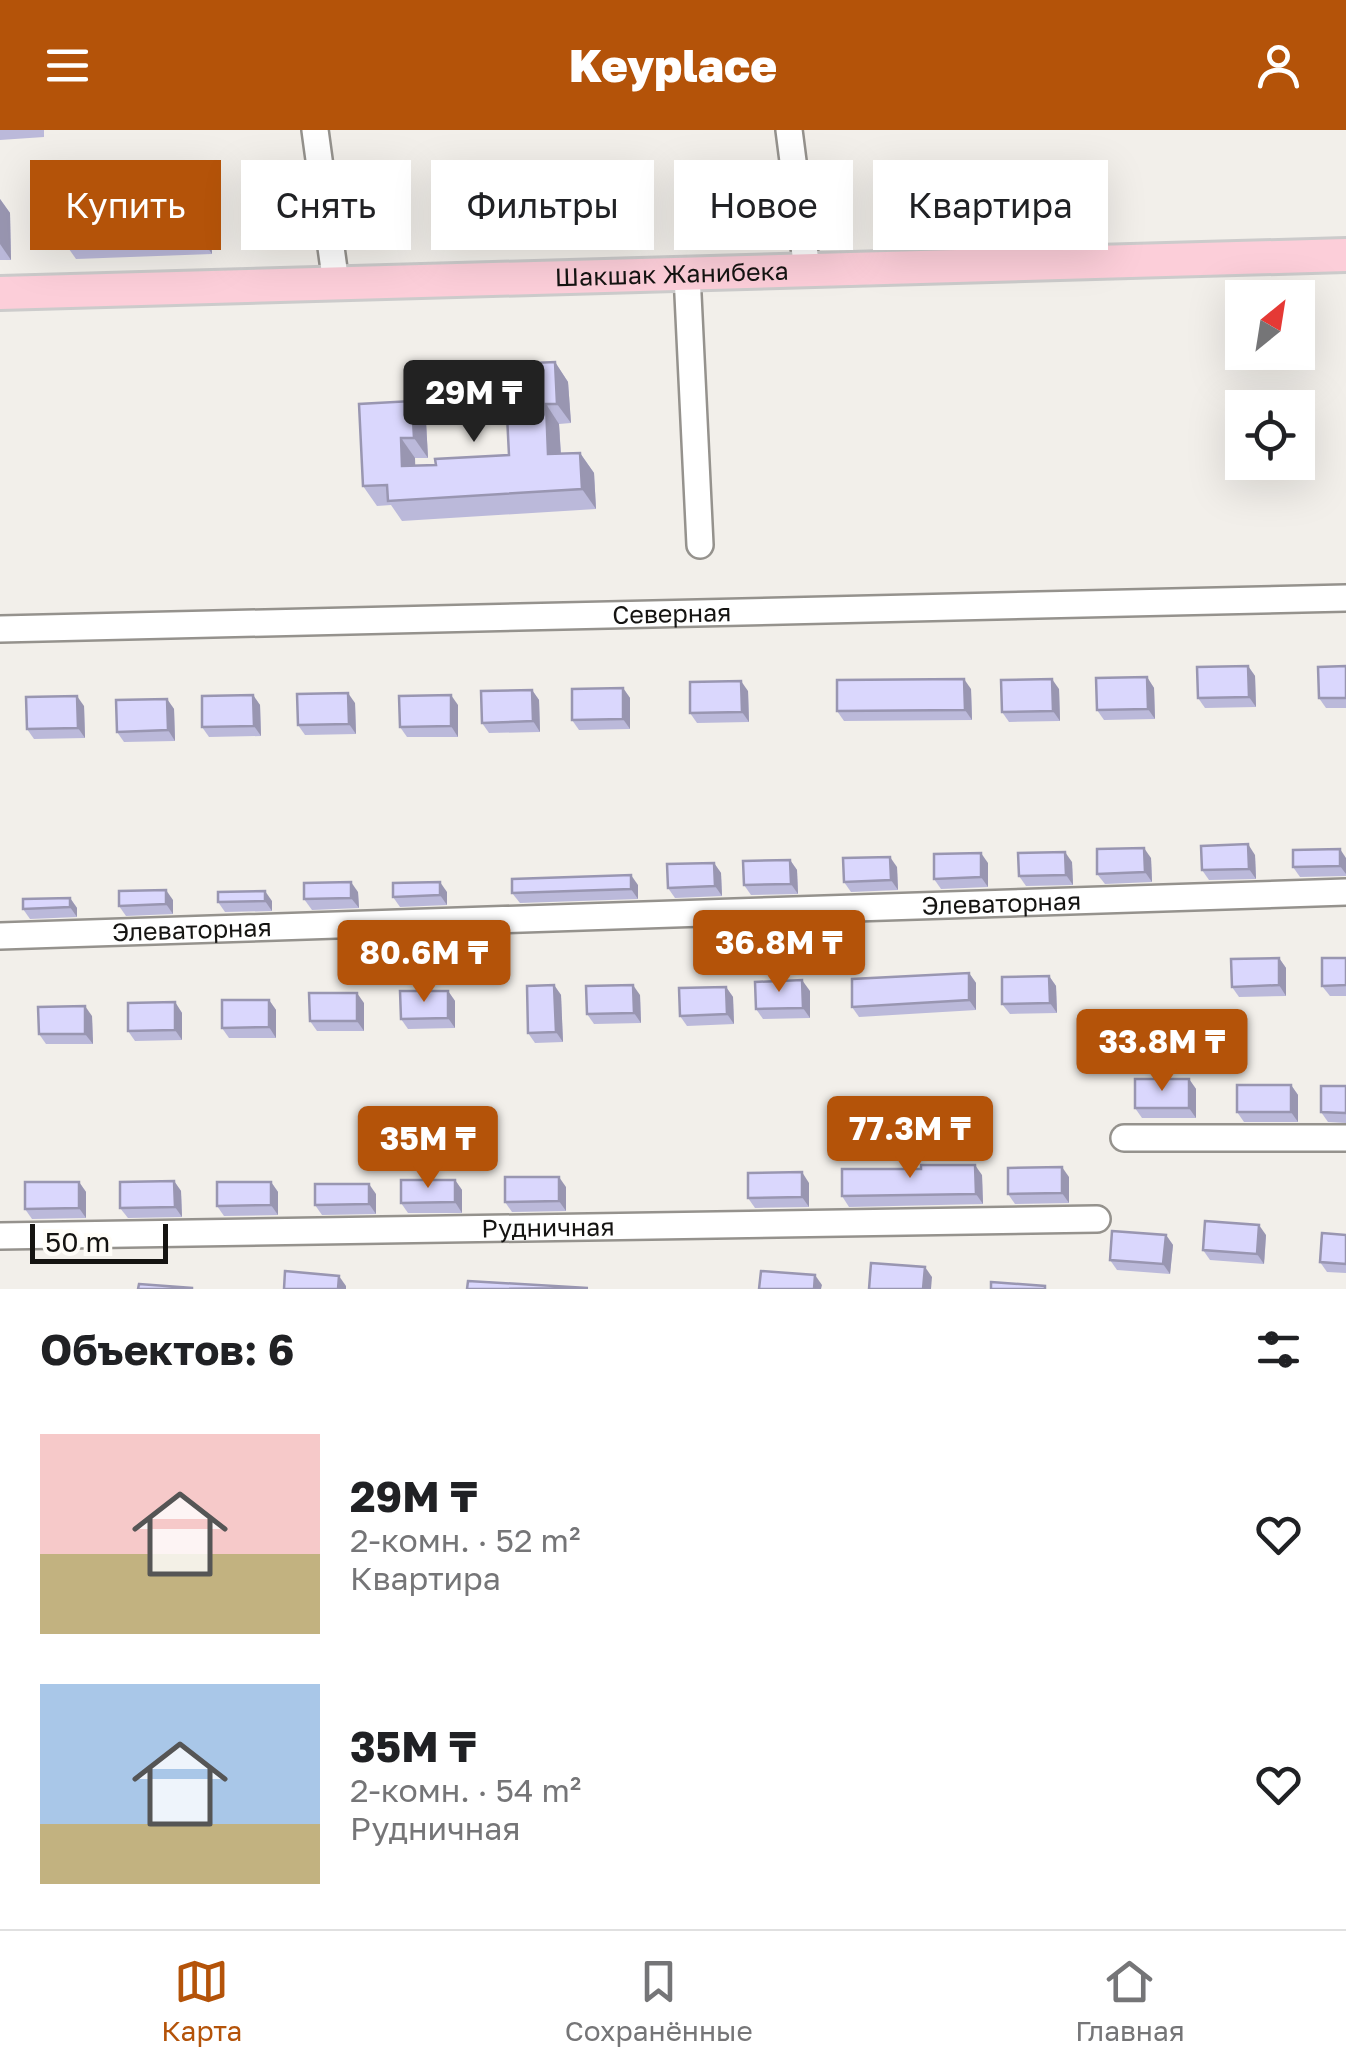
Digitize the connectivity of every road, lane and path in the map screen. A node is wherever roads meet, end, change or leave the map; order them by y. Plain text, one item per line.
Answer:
1 (315, 130) edge
2 (789, 130) edge
3 (1346, 255) edge
4 (806, 270) junction
5 (687, 274) junction
6 (336, 284) junction
7 (0, 294) edge
8 (700, 545) dead end
9 (1346, 598) edge
10 (0, 630) edge
11 (1346, 892) edge
12 (0, 936) edge
13 (1124, 1138) dead end
14 (1346, 1138) edge
15 (1097, 1219) dead end
16 (0, 1236) edge

1 - 6 street
2 - 4 street
3 - 4 main road, Шакшак Жанибека
4 - 5 main road, Шакшак Жанибека
5 - 6 main road, Шакшак Жанибека
5 - 8 street
6 - 7 main road, Шакшак Жанибека
9 - 10 street, Северная
11 - 12 street, Элеваторная
13 - 14 street
15 - 16 street, Рудничная

